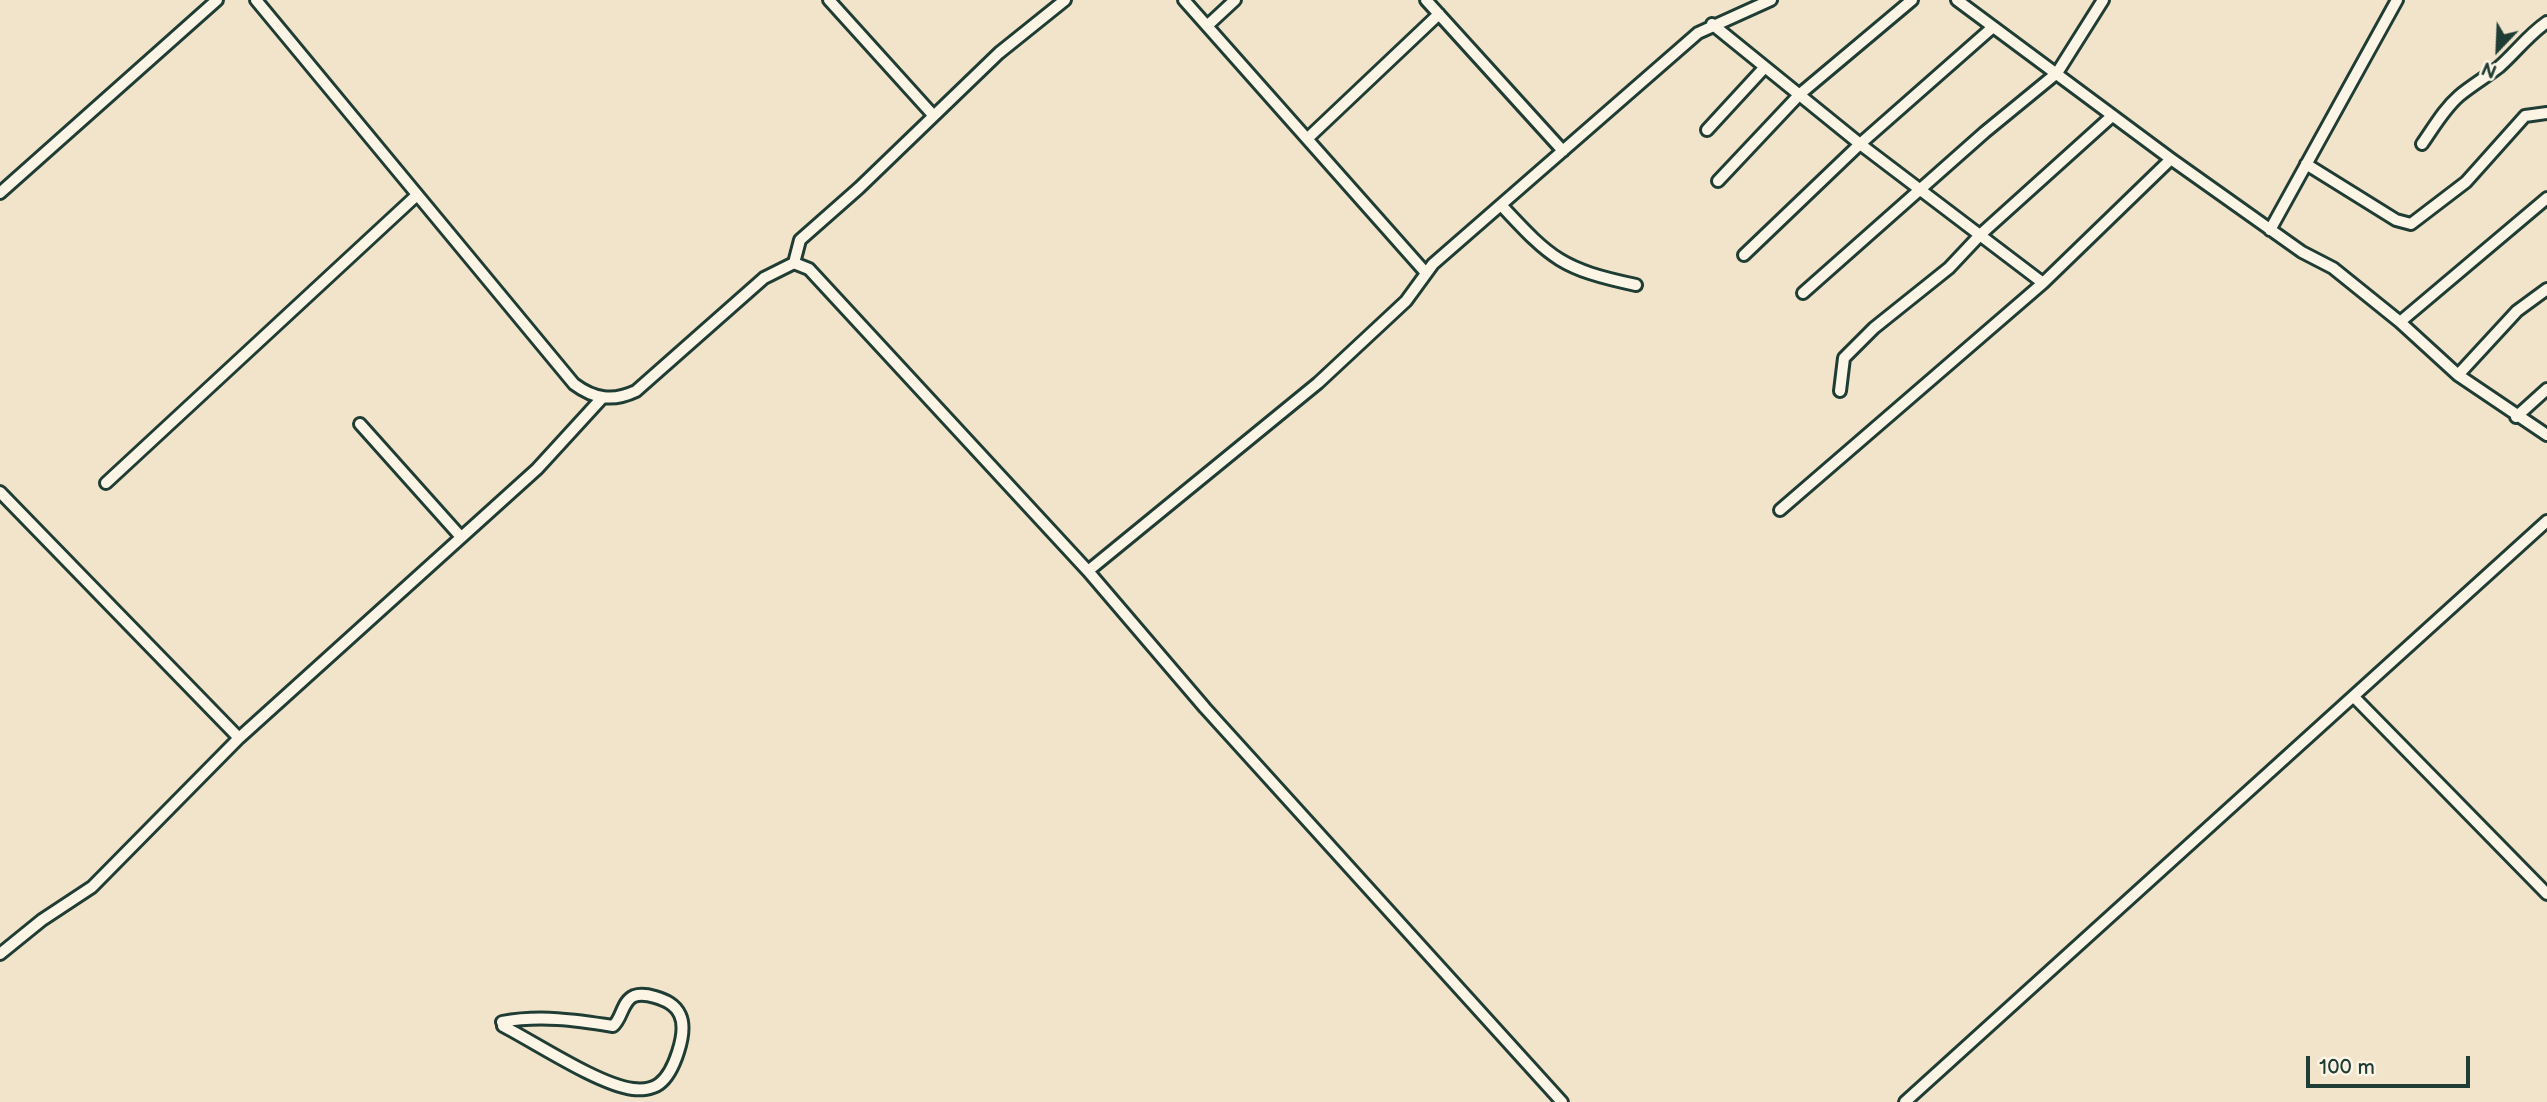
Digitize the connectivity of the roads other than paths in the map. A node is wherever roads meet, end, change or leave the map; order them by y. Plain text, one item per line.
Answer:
1 (217, 0) edge
2 (256, 0) edge
3 (829, 0) edge
4 (1184, 0) edge
5 (1235, 0) edge
6 (1426, 0) edge
7 (1771, 0) edge
8 (1912, 0) edge
9 (1957, 0) edge
10 (2103, 0) edge
11 (2398, 0) edge
12 (1060, 2) edge
13 (1439, 14) junction
14 (2547, 22) edge
15 (1712, 24) junction
16 (1207, 26) junction
17 (1993, 27) junction
18 (1765, 67) junction
19 (2057, 73) junction
20 (1800, 94) junction
21 (2547, 113) edge
22 (933, 115) junction
23 (2112, 116) junction
24 (1707, 130) dead end
25 (1308, 138) junction
26 (1860, 144) junction
27 (2422, 144) dead end
28 (1563, 151) junction
29 (2171, 159) junction
30 (2306, 164) junction
31 (1718, 181) dead end
32 (1922, 189) junction
33 (0, 193) edge
34 (417, 195) junction
35 (2547, 198) edge
36 (1500, 205) junction
37 (2270, 230) junction
38 (1981, 234) junction
39 (1744, 255) dead end
40 (794, 263) junction
41 (1426, 272) junction
42 (2043, 282) junction
43 (1636, 285) dead end
44 (2547, 289) edge
45 (1803, 293) dead end
46 (2400, 322) junction
47 (2458, 375) junction
48 (2547, 390) edge
49 (1840, 391) dead end
50 (602, 398) junction
51 (2516, 417) junction
52 (360, 424) dead end
53 (2547, 435) edge
54 (106, 483) dead end
55 (0, 492) edge
56 (1780, 510) dead end
57 (2547, 521) edge
58 (461, 537) junction
59 (1088, 571) junction
60 (2355, 698) junction
61 (239, 738) junction
62 (2547, 894) edge
63 (0, 954) edge
64 (502, 1024) joint
65 (1562, 1102) edge
66 (1905, 1102) edge

1 - 33 street
2 - 34 street
3 - 22 street
4 - 16 street
5 - 16 street
6 - 13 street
7 - 15 street
8 - 20 street
9 - 17 street
10 - 19 street
11 - 30 street
12 - 22 street
13 - 25 street
13 - 28 street
14 - 27 street
15 - 18 street
15 - 28 street
16 - 25 street
17 - 19 street
17 - 26 street
18 - 20 street
18 - 24 street
19 - 23 street
19 - 32 street
20 - 26 street
20 - 31 street
21 - 30 street
22 - 40 street
23 - 29 street
23 - 38 street
25 - 41 street
26 - 32 street
26 - 39 street
28 - 36 street
29 - 37 street
29 - 42 street
30 - 37 street
32 - 38 street
32 - 45 street
34 - 50 street
34 - 54 street
35 - 46 street
36 - 41 street
36 - 43 street
37 - 46 street
38 - 42 street
38 - 49 street
40 - 50 street
40 - 59 street
41 - 59 street
42 - 56 street
44 - 47 street
46 - 47 street
47 - 51 street
48 - 51 street
50 - 58 street
51 - 53 street
52 - 58 street
55 - 61 street
57 - 60 street
58 - 61 street
59 - 65 street
60 - 62 street
60 - 66 street
61 - 63 street
64 - 64 street

